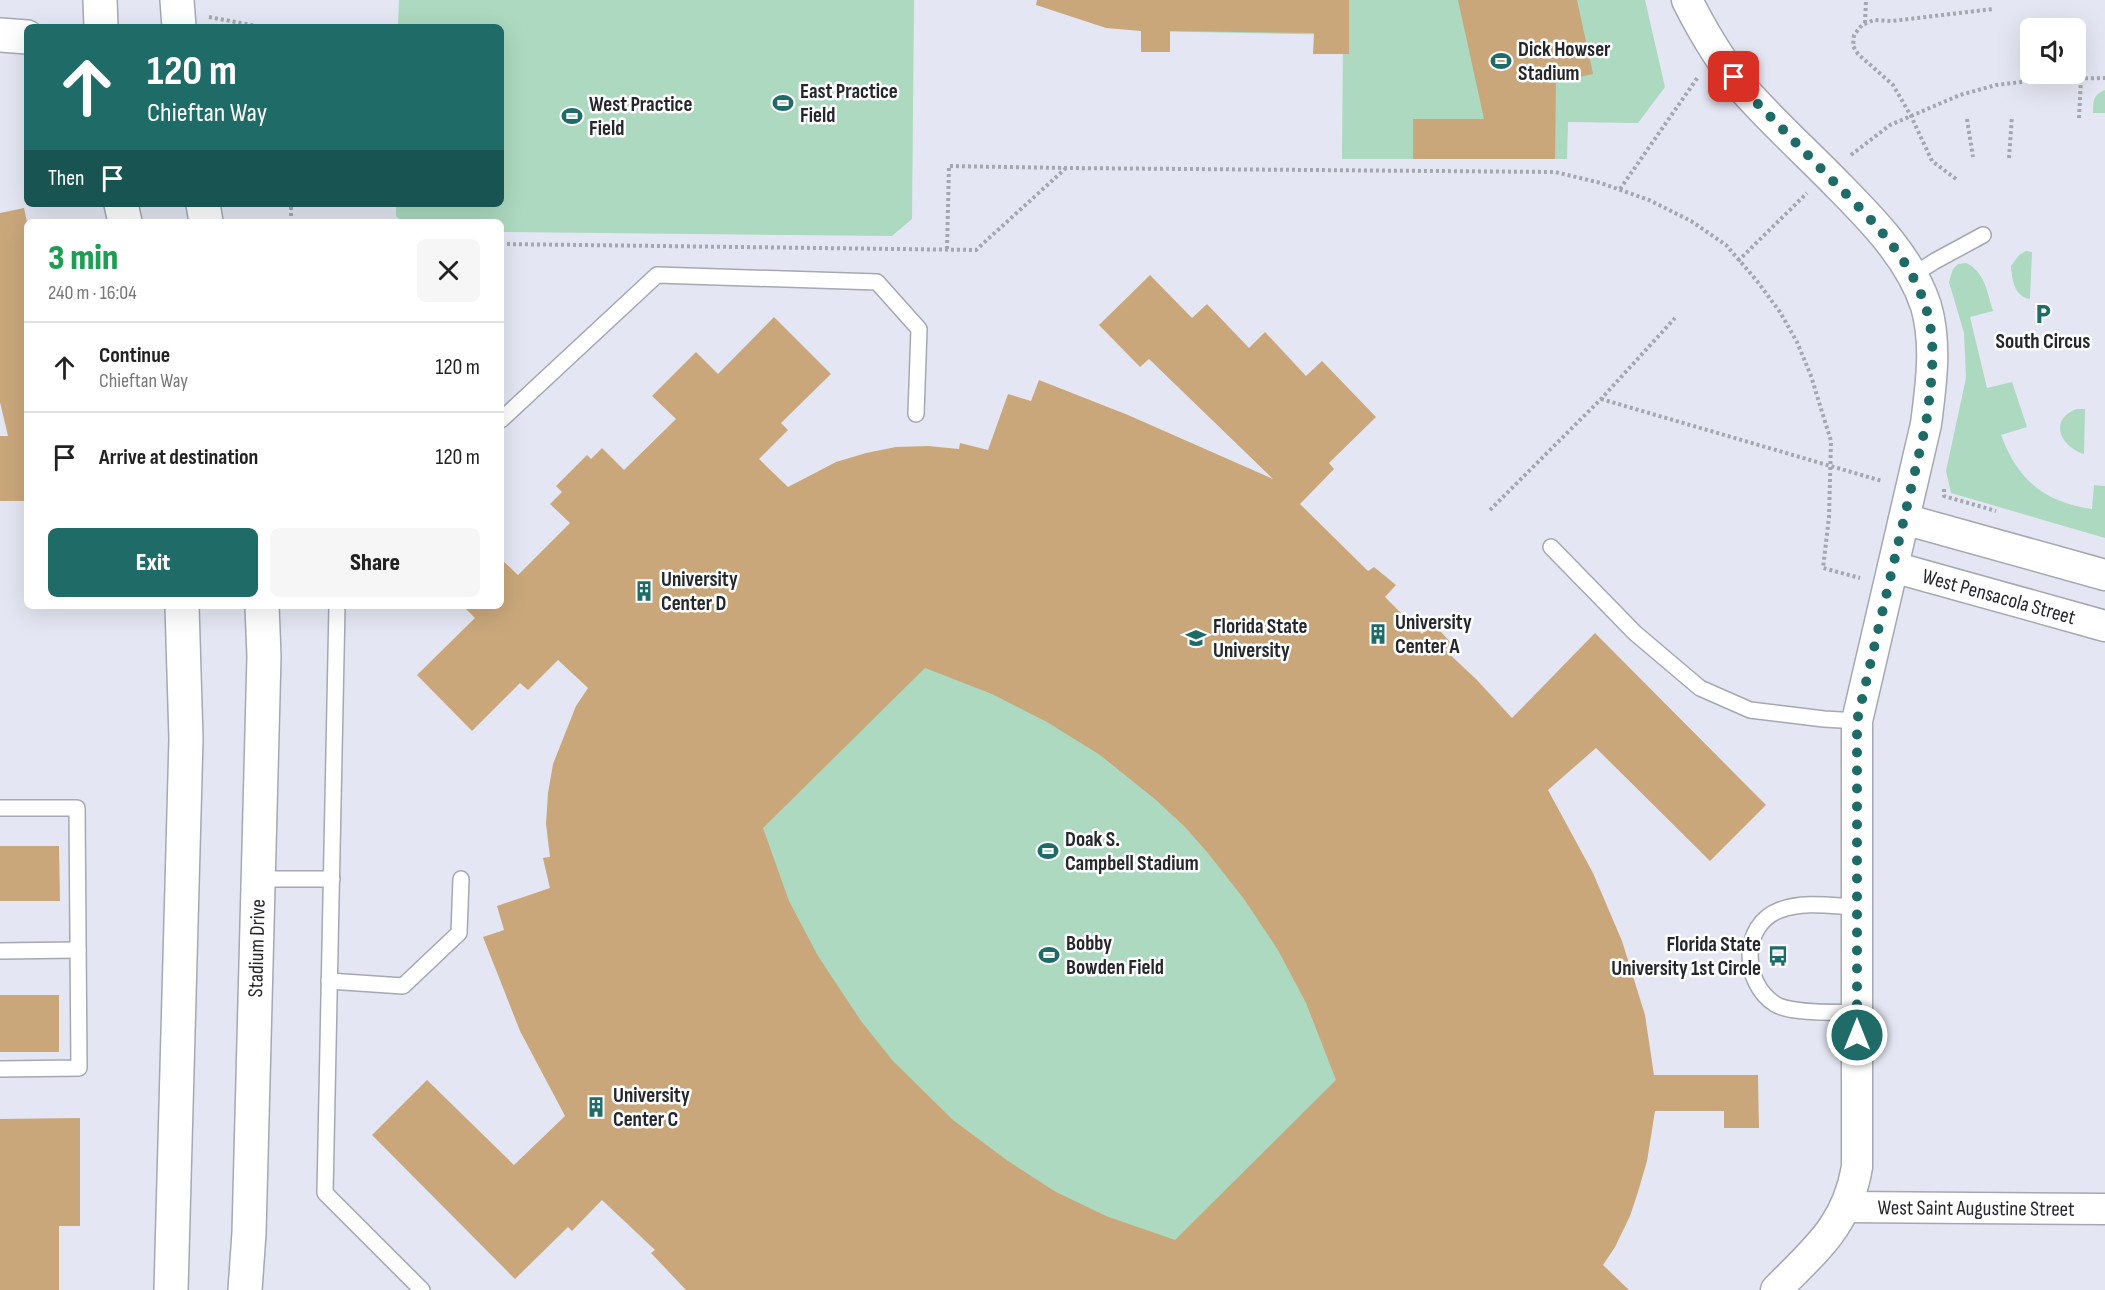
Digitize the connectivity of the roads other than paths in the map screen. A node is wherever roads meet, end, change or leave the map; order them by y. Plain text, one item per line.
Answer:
1 (100, 0) edge
2 (1687, 0) edge
3 (101, 24) edge
4 (0, 35) edge
5 (24, 37) edge
6 (1983, 235) dead end
7 (1913, 275) junction
8 (916, 414) dead end
9 (504, 417) edge
10 (1904, 519) junction
11 (1551, 547) dead end
12 (1893, 567) junction
13 (2105, 575) edge
14 (182, 609) edge
15 (262, 609) edge
16 (337, 609) edge
17 (2105, 626) edge
18 (1857, 721) junction
19 (0, 808) edge
20 (260, 879) junction
21 (332, 879) junction
22 (461, 879) dead end
23 (1857, 907) junction
24 (0, 951) edge
25 (78, 951) junction
26 (330, 981) junction
27 (1857, 1013) junction
28 (0, 1069) edge
29 (1847, 1207) junction
30 (2105, 1209) edge
31 (171, 1290) edge
32 (245, 1290) edge
33 (422, 1290) edge
34 (1776, 1290) edge

1 - 3 main road
2 - 7 street
4 - 5 main road
6 - 7 lane
7 - 10 street
8 - 9 lane
10 - 12 street
10 - 13 street
11 - 18 lane
12 - 17 street, West Pensacola Street
12 - 18 street
14 - 31 main road
15 - 20 main road, Stadium Drive
16 - 21 lane
18 - 23 street
19 - 25 lane
20 - 21 lane
20 - 32 main road, Stadium Drive
21 - 26 lane
22 - 26 lane
23 - 27 street
23 - 27 lane
24 - 25 lane
25 - 28 lane
26 - 33 lane
27 - 29 street
29 - 30 street, West Saint Augustine Street
29 - 34 street

